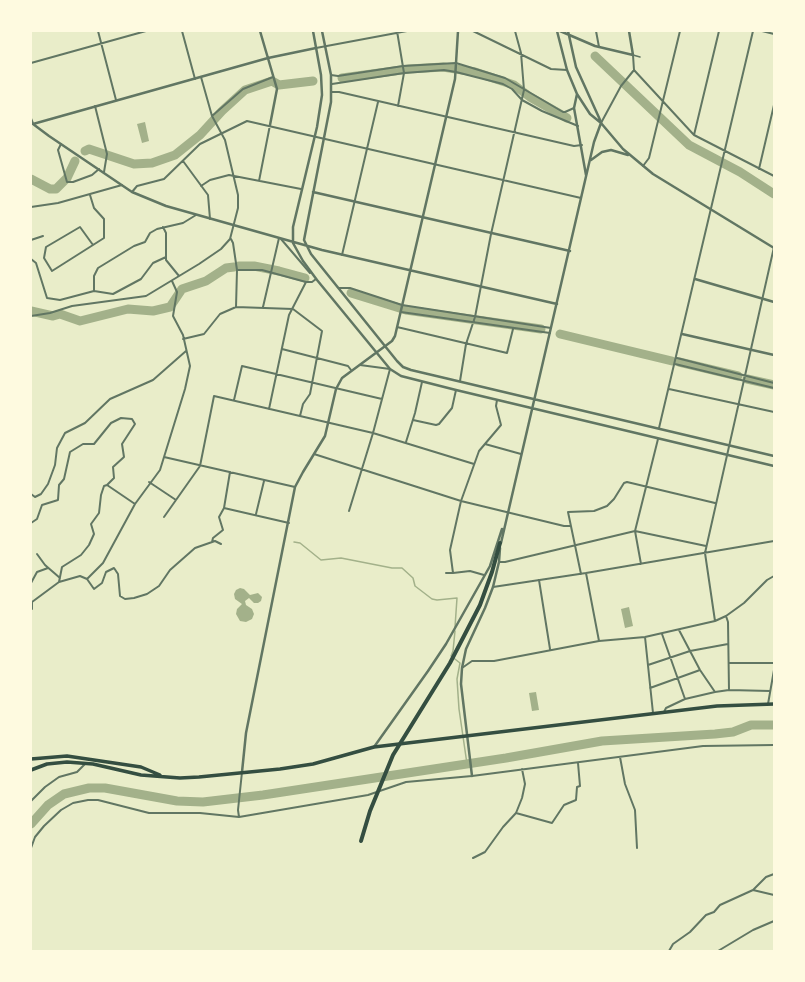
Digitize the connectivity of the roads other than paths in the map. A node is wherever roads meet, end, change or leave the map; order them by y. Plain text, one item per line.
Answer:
1 (98, 31) edge
2 (146, 31) edge
3 (182, 31) edge
4 (260, 31) edge
5 (313, 31) edge
6 (322, 31) edge
7 (407, 31) edge
8 (458, 31) edge
9 (474, 31) edge
10 (515, 31) edge
11 (557, 31) edge
12 (560, 31) edge
13 (568, 31) edge
14 (596, 31) edge
15 (629, 31) edge
16 (680, 31) edge
17 (719, 31) edge
18 (753, 31) edge
19 (762, 31) edge
20 (397, 32) edge
21 (774, 34) edge
22 (569, 35) junction
23 (102, 43) junction
24 (325, 46) junction
25 (599, 47) junction
26 (316, 48) junction
27 (521, 54) junction
28 (633, 55) junction
29 (640, 57) dead end
30 (268, 58) junction
31 (31, 63) edge
32 (456, 63) junction
33 (403, 66) junction
34 (567, 70) junction
35 (634, 70) junction
36 (456, 72) junction
37 (404, 73) junction
38 (331, 75) junction
39 (201, 77) junction
40 (273, 77) junction
41 (195, 79) junction
42 (332, 84) junction
43 (524, 90) junction
44 (332, 92) junction
45 (577, 94) junction
46 (116, 100) junction
47 (522, 100) junction
48 (378, 102) junction
49 (663, 102) junction
50 (774, 105) edge
51 (95, 106) junction
52 (398, 106) junction
53 (574, 108) junction
54 (213, 117) junction
55 (446, 117) junction
56 (31, 119) edge
57 (601, 123) junction
58 (32, 124) edge
59 (270, 125) junction
60 (578, 126) junction
61 (514, 133) junction
62 (222, 134) junction
63 (694, 135) junction
64 (315, 136) junction
65 (324, 139) junction
66 (60, 144) junction
67 (582, 145) junction
68 (367, 150) junction
69 (725, 152) junction
70 (629, 155) junction
71 (183, 160) junction
72 (591, 160) junction
73 (435, 165) junction
74 (643, 166) junction
75 (99, 169) junction
76 (759, 169) junction
77 (104, 172) junction
78 (234, 175) junction
79 (774, 176) edge
80 (587, 178) junction
81 (260, 181) junction
82 (503, 181) junction
83 (122, 184) junction
84 (202, 186) junction
85 (301, 189) junction
86 (132, 192) junction
87 (313, 192) junction
88 (90, 195) junction
89 (582, 199) junction
90 (355, 202) junction
91 (31, 207) edge
92 (711, 210) junction
93 (196, 215) junction
94 (422, 218) junction
95 (210, 219) junction
96 (235, 226) junction
97 (163, 227) junction
98 (491, 234) junction
99 (43, 236) dead end
100 (280, 238) junction
101 (230, 239) junction
102 (31, 240) edge
103 (293, 243) junction
104 (93, 245) junction
105 (306, 246) junction
106 (774, 248) edge
107 (570, 251) junction
108 (342, 255) junction
109 (166, 257) junction
110 (31, 259) edge
111 (237, 270) junction
112 (271, 270) junction
113 (410, 271) junction
114 (179, 276) junction
115 (695, 279) junction
116 (317, 280) junction
117 (172, 281) junction
118 (306, 282) junction
119 (480, 287) junction
120 (338, 288) junction
121 (94, 291) junction
122 (762, 300) junction
123 (774, 302) edge
124 (557, 304) junction
125 (402, 305) junction
126 (236, 307) junction
127 (263, 307) junction
128 (293, 309) junction
129 (401, 312) junction
130 (31, 316) edge
131 (474, 317) junction
132 (473, 322) junction
133 (397, 327) junction
134 (551, 328) junction
135 (513, 329) junction
136 (550, 334) junction
137 (682, 334) junction
138 (184, 339) junction
139 (466, 344) junction
140 (384, 347) junction
141 (282, 349) junction
142 (750, 350) junction
143 (186, 351) junction
144 (377, 352) junction
145 (774, 355) edge
146 (318, 358) junction
147 (677, 358) junction
148 (675, 364) junction
149 (360, 365) junction
150 (390, 369) junction
151 (351, 370) junction
152 (277, 374) junction
153 (744, 375) junction
154 (743, 380) junction
155 (460, 381) junction
156 (422, 382) junction
157 (774, 382) edge
158 (311, 383) junction
159 (774, 388) edge
160 (336, 389) junction
161 (670, 389) junction
162 (456, 390) junction
163 (382, 399) junction
164 (534, 399) junction
165 (234, 400) junction
166 (497, 400) junction
167 (738, 404) junction
168 (532, 408) junction
169 (268, 409) junction
170 (774, 412) edge
171 (300, 416) junction
172 (413, 420) junction
173 (328, 423) junction
174 (659, 428) junction
175 (373, 433) junction
176 (658, 439) junction
177 (406, 442) junction
178 (485, 444) junction
179 (729, 445) junction
180 (314, 454) junction
181 (521, 454) junction
182 (727, 455) junction
183 (774, 456) edge
184 (164, 457) junction
185 (474, 464) junction
186 (200, 466) junction
187 (774, 466) edge
188 (31, 469) edge
189 (362, 469) junction
190 (230, 472) junction
191 (31, 479) edge
192 (264, 480) junction
193 (149, 482) junction
194 (107, 485) junction
195 (295, 487) junction
196 (646, 487) junction
197 (31, 494) edge
198 (176, 500) junction
199 (461, 501) junction
200 (135, 504) junction
201 (716, 504) junction
202 (224, 508) junction
203 (349, 511) dead end
204 (508, 512) junction
205 (256, 514) junction
206 (164, 517) dead end
207 (31, 523) edge
208 (289, 523) junction
209 (571, 526) junction
210 (636, 531) junction
211 (774, 541) edge
212 (212, 542) junction
213 (500, 543) junction
214 (221, 544) dead end
215 (575, 546) junction
216 (706, 546) junction
217 (37, 554) dead end
218 (704, 554) junction
219 (499, 562) junction
220 (641, 564) junction
221 (48, 568) junction
222 (446, 573) dead end
223 (452, 573) junction
224 (586, 573) junction
225 (581, 574) junction
226 (484, 575) junction
227 (774, 576) edge
228 (60, 578) junction
229 (87, 579) junction
230 (539, 580) junction
231 (60, 582) junction
232 (31, 583) edge
233 (493, 587) junction
234 (32, 609) edge
235 (726, 616) junction
236 (715, 621) junction
237 (680, 630) junction
238 (662, 634) junction
239 (645, 638) junction
240 (599, 641) junction
241 (728, 644) junction
242 (550, 649) junction
243 (690, 651) junction
244 (671, 658) junction
245 (729, 663) junction
246 (774, 663) edge
247 (648, 665) junction
248 (462, 668) junction
249 (700, 670) junction
250 (774, 670) edge
251 (678, 678) junction
252 (650, 688) junction
253 (729, 690) junction
254 (770, 690) junction
255 (715, 692) junction
256 (685, 699) junction
257 (768, 704) junction
258 (774, 704) edge
259 (664, 712) junction
260 (653, 713) junction
261 (467, 736) junction
262 (774, 745) edge
263 (374, 746) junction
264 (620, 757) junction
265 (31, 759) edge
266 (578, 763) junction
267 (86, 764) junction
268 (522, 769) junction
269 (31, 770) edge
270 (242, 772) junction
271 (472, 774) junction
272 (163, 776) junction
273 (31, 801) edge
274 (516, 813) junction
275 (239, 817) junction
276 (361, 841) dead end
277 (31, 848) edge
278 (637, 848) dead end
279 (473, 858) dead end
280 (774, 874) edge
281 (753, 890) junction
282 (774, 895) edge
283 (774, 921) edge
284 (669, 951) edge
285 (718, 951) edge

1 - 23 street
2 - 23 street
3 - 41 street
4 - 30 street
5 - 26 street
6 - 24 street
7 - 20 street
8 - 32 street
9 - 27 street
10 - 27 street
11 - 34 street
12 - 22 street
13 - 22 street
14 - 25 street
15 - 28 street
16 - 49 street
17 - 63 street
18 - 69 street
19 - 21 street
20 - 24 street
20 - 33 street
22 - 25 street
22 - 57 street
23 - 31 street
23 - 46 street
24 - 26 street
24 - 38 street
25 - 28 street
26 - 30 street
26 - 64 street
27 - 34 street
27 - 43 street
28 - 29 street
28 - 35 street
30 - 39 street
30 - 40 street
32 - 33 street
32 - 36 street
32 - 43 street
33 - 37 street
33 - 38 street
34 - 45 street
35 - 49 street
35 - 57 street
36 - 37 street
36 - 47 street
36 - 55 street
37 - 42 street
37 - 52 street
38 - 42 street
39 - 41 street
39 - 54 street
40 - 54 street
40 - 59 street
41 - 46 street
42 - 44 street
43 - 47 street
43 - 53 street
44 - 48 street
44 - 65 street
45 - 53 street
45 - 57 street
46 - 51 street
47 - 60 street
47 - 61 street
48 - 52 street
48 - 68 street
49 - 63 street
49 - 74 street
50 - 76 street
51 - 58 street
51 - 77 street
52 - 55 street
53 - 60 street
54 - 62 street
55 - 61 street
55 - 73 street
56 - 58 street
57 - 70 street
57 - 72 street
58 - 66 street
59 - 62 street
59 - 64 street
59 - 81 street
60 - 67 street
61 - 67 street
61 - 82 street
62 - 71 street
62 - 78 street
63 - 69 street
64 - 65 street
64 - 85 street
65 - 68 street
65 - 87 street
66 - 75 street
66 - 75 street
67 - 80 street
68 - 73 street
68 - 90 street
69 - 76 street
69 - 92 street
70 - 72 street
70 - 74 street
71 - 84 street
71 - 86 street
72 - 80 street
73 - 82 street
73 - 94 street
74 - 92 street
75 - 77 street
76 - 79 street
77 - 83 street
78 - 81 street
78 - 84 street
78 - 96 street
80 - 89 street
81 - 85 street
82 - 89 street
82 - 98 street
83 - 86 street
83 - 88 street
84 - 95 street
85 - 103 street
86 - 93 street
87 - 90 street
87 - 105 street
88 - 91 street
88 - 104 street
89 - 107 street
90 - 94 street
90 - 108 street
92 - 106 street
92 - 115 street
93 - 95 street
93 - 97 street
94 - 98 street
94 - 113 street
95 - 96 street
96 - 100 street
96 - 101 street
97 - 109 street
97 - 121 street
98 - 107 street
98 - 119 street
99 - 102 street
100 - 103 street
100 - 112 street
100 - 116 street
101 - 111 street
101 - 114 street
103 - 105 street
103 - 116 street
104 - 104 street
105 - 108 street
105 - 120 street
106 - 122 street
107 - 124 street
108 - 113 street
109 - 114 street
109 - 121 street
110 - 121 street
111 - 112 street
111 - 126 street
112 - 118 street
112 - 127 street
113 - 119 street
113 - 125 street
114 - 117 street
115 - 122 street
115 - 137 street
116 - 118 street
116 - 144 street
117 - 130 street
117 - 138 street
118 - 128 street
119 - 124 street
119 - 131 street
120 - 125 street
120 - 140 street
122 - 123 street
122 - 142 street
124 - 134 street
125 - 129 street
125 - 131 street
126 - 127 street
126 - 138 street
127 - 128 street
128 - 141 street
128 - 146 street
129 - 132 street
129 - 133 street
131 - 132 street
131 - 134 street
132 - 135 street
132 - 139 street
133 - 139 street
133 - 140 street
134 - 136 street
135 - 136 street
135 - 139 street
136 - 164 street
137 - 142 street
137 - 147 street
138 - 143 street
139 - 155 street
140 - 144 street
140 - 155 street
141 - 146 street
141 - 152 street
142 - 145 street
142 - 153 street
143 - 184 street
143 - 197 street
144 - 149 street
144 - 150 street
146 - 151 street
146 - 158 street
147 - 148 street
147 - 153 street
148 - 154 street
148 - 161 street
149 - 150 street
149 - 151 street
150 - 156 street
150 - 163 street
151 - 160 street
152 - 158 street
152 - 165 street
152 - 169 street
153 - 154 street
153 - 157 street
154 - 159 street
154 - 167 street
155 - 164 street
156 - 162 street
156 - 172 street
158 - 160 street
158 - 171 street
160 - 163 street
160 - 173 street
161 - 167 street
161 - 174 street
162 - 166 street
162 - 172 street
163 - 175 street
164 - 168 street
164 - 174 street
165 - 169 street
165 - 186 street
166 - 168 street
166 - 178 street
167 - 170 street
167 - 179 street
168 - 176 street
168 - 181 street
169 - 171 street
171 - 173 street
172 - 177 street
173 - 175 street
173 - 180 street
174 - 179 street
175 - 177 street
175 - 189 street
176 - 182 street
176 - 196 street
177 - 185 street
178 - 181 street
178 - 185 street
179 - 182 street
179 - 183 street
180 - 189 street
180 - 195 street
181 - 204 street
182 - 187 street
182 - 201 street
184 - 186 street
184 - 193 street
185 - 199 street
186 - 190 street
186 - 198 street
188 - 191 street
189 - 199 street
189 - 203 street
190 - 192 street
190 - 202 street
192 - 195 street
192 - 205 street
193 - 198 street
193 - 200 street
194 - 200 street
194 - 207 street
194 - 228 street
195 - 208 street
196 - 201 street
196 - 209 street
196 - 210 street
198 - 206 street
199 - 204 street
199 - 223 street
200 - 229 street
201 - 216 street
202 - 205 street
202 - 212 street
204 - 209 street
204 - 213 street
204 - 226 street
205 - 208 street
208 - 270 street
209 - 215 street
210 - 215 street
210 - 216 street
210 - 220 street
211 - 218 street
212 - 214 street
212 - 229 street
213 - 219 street
213 - 276 highway
215 - 219 street
215 - 225 street
216 - 218 street
217 - 221 street
218 - 220 street
218 - 236 street
219 - 233 street
220 - 224 street
221 - 228 street
221 - 232 street
222 - 223 street
223 - 226 street
224 - 225 street
224 - 240 street
225 - 230 street
226 - 263 street
227 - 235 street
228 - 231 street
229 - 231 street
230 - 233 street
230 - 242 street
231 - 234 street
233 - 248 street
235 - 236 street
235 - 241 street
236 - 237 street
237 - 238 street
237 - 243 street
238 - 239 street
238 - 244 street
239 - 240 street
239 - 247 street
240 - 242 street
241 - 243 street
241 - 245 street
242 - 248 street
243 - 244 street
243 - 249 street
244 - 247 street
244 - 251 street
245 - 246 street
245 - 253 street
247 - 252 street
248 - 261 street
249 - 251 street
249 - 255 street
250 - 254 street
251 - 252 street
251 - 256 street
252 - 260 street
253 - 254 street
253 - 255 street
254 - 257 street
255 - 256 street
256 - 259 street
257 - 258 main road
257 - 259 main road
259 - 260 main road
260 - 261 main road
261 - 263 main road
261 - 271 street
262 - 264 street
263 - 270 main road
264 - 266 street
264 - 278 street
265 - 272 main road
266 - 268 street
266 - 274 street
267 - 269 main road
267 - 272 main road
267 - 273 street
268 - 271 street
268 - 274 street
270 - 272 main road
270 - 275 street
271 - 275 street
274 - 279 street
275 - 277 street
280 - 281 street
281 - 282 street
281 - 284 street
283 - 285 street

